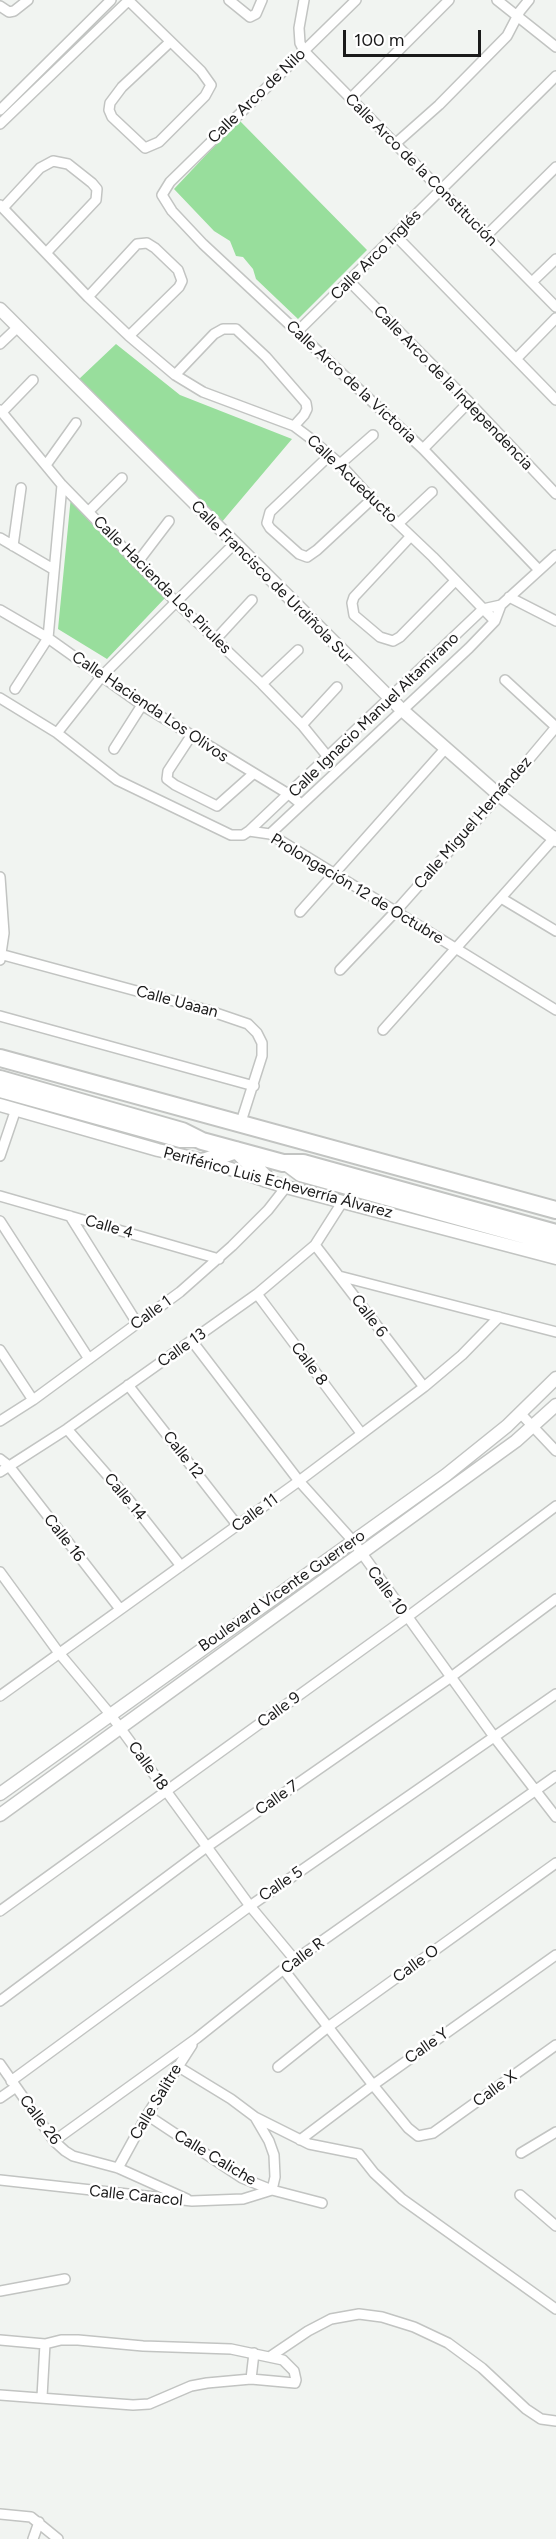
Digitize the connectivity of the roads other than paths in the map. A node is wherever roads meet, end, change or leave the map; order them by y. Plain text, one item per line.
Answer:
1 (28, 0) edge
2 (111, 0) edge
3 (128, 0) edge
4 (229, 0) edge
5 (262, 0) edge
6 (304, 0) edge
7 (356, 0) edge
8 (449, 0) edge
9 (497, 0) edge
10 (529, 0) edge
11 (0, 6) edge
12 (517, 17) junction
13 (170, 42) junction
14 (556, 47) edge
15 (304, 51) junction
16 (556, 76) edge
17 (350, 99) junction
18 (0, 110) edge
19 (0, 124) edge
20 (395, 144) junction
21 (556, 167) edge
22 (441, 190) junction
23 (162, 195) joint
24 (2, 206) edge
25 (396, 236) junction
26 (486, 236) junction
27 (46, 253) junction
28 (556, 259) edge
29 (350, 282) junction
30 (532, 282) junction
31 (88, 297) junction
32 (556, 307) edge
33 (0, 309) edge
34 (556, 318) edge
35 (18, 327) junction
36 (297, 332) junction
37 (129, 336) junction
38 (0, 344) edge
39 (516, 359) junction
40 (175, 375) junction
41 (33, 380) dead end
42 (556, 400) edge
43 (469, 402) junction
44 (1, 411) edge
45 (76, 423) dead end
46 (294, 426) junction
47 (373, 435) dead end
48 (423, 449) junction
49 (330, 455) junction
50 (340, 464) junction
51 (46, 465) junction
52 (122, 478) dead end
53 (62, 485) junction
54 (21, 488) dead end
55 (432, 492) dead end
56 (556, 494) edge
57 (372, 499) junction
58 (89, 512) junction
59 (169, 521) dead end
60 (399, 523) junction
61 (410, 537) junction
62 (0, 538) edge
63 (234, 544) junction
64 (13, 546) junction
65 (556, 555) edge
66 (137, 562) junction
67 (53, 569) junction
68 (539, 570) junction
69 (455, 581) junction
70 (509, 597) junction
71 (252, 600) dead end
72 (176, 602) junction
73 (501, 605) junction
74 (483, 609) junction
75 (0, 610) edge
76 (495, 621) junction
77 (556, 621) edge
78 (48, 638) junction
79 (216, 639) junction
80 (298, 650) dead end
81 (102, 676) junction
82 (506, 680) dead end
83 (262, 684) junction
84 (337, 687) dead end
85 (15, 689) dead end
86 (0, 698) edge
87 (390, 698) junction
88 (142, 705) junction
89 (400, 709) junction
90 (302, 725) junction
91 (556, 727) edge
92 (57, 733) junction
93 (191, 736) junction
94 (114, 749) dead end
95 (445, 749) junction
96 (328, 757) junction
97 (253, 774) junction
98 (290, 795) junction
99 (499, 795) junction
100 (301, 804) junction
101 (249, 831) junction
102 (270, 834) junction
103 (555, 838) edge
104 (334, 873) junction
105 (0, 877) edge
106 (501, 898) junction
107 (396, 911) junction
108 (300, 912) dead end
109 (556, 931) edge
110 (456, 948) junction
111 (1, 956) edge
112 (340, 970) dead end
113 (556, 1010) edge
114 (0, 1016) edge
115 (383, 1030) dead end
116 (0, 1058) edge
117 (0, 1079) edge
118 (254, 1086) junction
119 (0, 1091) edge
120 (0, 1105) edge
121 (16, 1109) junction
122 (240, 1125) junction
123 (202, 1141) junction
124 (237, 1150) junction
125 (0, 1156) edge
126 (206, 1161) junction
127 (283, 1162) junction
128 (265, 1178) junction
129 (286, 1187) junction
130 (0, 1196) edge
131 (343, 1201) junction
132 (556, 1210) edge
133 (70, 1216) junction
134 (0, 1221) edge
135 (556, 1233) edge
136 (315, 1245) junction
137 (556, 1246) edge
138 (556, 1258) edge
139 (219, 1259) junction
140 (339, 1275) junction
141 (257, 1294) junction
142 (499, 1317) junction
143 (137, 1323) junction
144 (556, 1332) edge
145 (192, 1341) junction
146 (0, 1350) edge
147 (89, 1359) junction
148 (556, 1378) edge
149 (128, 1384) junction
150 (424, 1387) junction
151 (33, 1400) junction
152 (556, 1405) edge
153 (521, 1414) junction
154 (0, 1421) edge
155 (533, 1426) junction
156 (67, 1429) junction
157 (361, 1433) junction
158 (556, 1451) edge
159 (0, 1460) edge
160 (9, 1466) junction
161 (0, 1472) edge
162 (299, 1481) junction
163 (556, 1506) edge
164 (238, 1526) junction
165 (353, 1541) junction
166 (361, 1555) junction
167 (181, 1566) junction
168 (0, 1572) edge
169 (556, 1599) edge
170 (120, 1610) junction
171 (406, 1618) junction
172 (59, 1653) junction
173 (451, 1677) junction
174 (556, 1694) edge
175 (0, 1696) edge
176 (110, 1714) junction
177 (120, 1728) junction
178 (495, 1738) junction
179 (556, 1776) edge
180 (536, 1790) junction
181 (166, 1791) junction
182 (0, 1794) edge
183 (0, 1815) edge
184 (556, 1817) edge
185 (208, 1846) junction
186 (556, 1863) edge
187 (250, 1906) junction
188 (0, 1911) edge
189 (556, 1955) edge
190 (295, 1960) junction
191 (284, 1970) junction
192 (0, 2001) edge
193 (328, 2027) junction
194 (197, 2038) junction
195 (556, 2045) edge
196 (0, 2064) edge
197 (177, 2066) junction
198 (278, 2067) dead end
199 (14, 2084) junction
200 (373, 2085) junction
201 (0, 2098) edge
202 (147, 2115) junction
203 (255, 2117) junction
204 (556, 2132) edge
205 (300, 2140) junction
206 (54, 2141) junction
207 (521, 2153) dead end
208 (118, 2168) junction
209 (0, 2180) edge
210 (272, 2190) junction
211 (520, 2195) dead end
212 (192, 2201) junction
213 (322, 2203) dead end
214 (556, 2226) edge
215 (64, 2279) dead end
216 (0, 2291) edge
217 (556, 2308) edge
218 (0, 2340) edge
219 (45, 2344) junction
220 (254, 2353) junction
221 (271, 2356) junction
222 (251, 2379) junction
223 (0, 2395) edge
224 (42, 2397) junction
225 (556, 2421) edge
226 (0, 2514) edge
227 (39, 2522) junction
228 (33, 2539) edge
229 (58, 2539) edge

1 - 11 street
2 - 18 street
3 - 13 street
3 - 19 street
4 - 5 street
6 - 15 street, Calle Arco de la Constitución
7 - 15 street, Calle Arco de Nilo
8 - 17 street
9 - 12 street
10 - 12 street
12 - 14 street
12 - 20 street
13 - 13 street
15 - 17 street, Calle Arco de la Constitución
15 - 23 street, Calle Arco de Nilo
16 - 22 street, Calle Arco Inglés
17 - 20 street, Calle Arco de la Constitución
20 - 22 street, Calle Arco de la Constitución
21 - 26 street
22 - 25 street, Calle Arco Inglés
22 - 26 street, Calle Arco de la Constitución
23 - 36 street, Calle Arco de la Victoria
24 - 27 street, Calle Acueducto
24 - 27 street
25 - 29 street, Calle Arco Inglés
25 - 39 street
26 - 30 street, Calle Arco de la Constitución
27 - 31 street, Calle Acueducto
28 - 30 street
29 - 36 street, Calle Arco Inglés
29 - 43 street, Calle Arco de la Independencia
30 - 32 street, Calle Arco de la Constitución
31 - 37 street, Calle Acueducto
31 - 37 street
33 - 35 street, Calle Francisco de Urdiñola Sur
34 - 39 street
35 - 38 street
35 - 63 street, Calle Francisco de Urdiñola Sur
36 - 48 street, Calle Arco de la Victoria
37 - 40 street, Calle Acueducto
39 - 42 street
40 - 46 street, Calle Acueducto
40 - 46 street
41 - 44 street
43 - 48 street
43 - 56 street, Calle Arco de la Independencia
44 - 51 street, Calle Hacienda Los Pirules
45 - 51 street
46 - 49 street, Calle Acueducto
47 - 50 street
48 - 68 street, Calle Arco de la Victoria
49 - 50 street, Calle Acueducto
49 - 57 street
50 - 57 street, Calle Acueducto
51 - 53 street, Calle Hacienda Los Pirules
52 - 58 street
53 - 58 street, Calle Hacienda Los Pirules
53 - 67 street
54 - 64 street
55 - 60 street
57 - 60 street, Calle Acueducto
58 - 66 street, Calle Hacienda Los Pirules
59 - 66 street
60 - 61 street, Calle Acueducto
61 - 69 street, Calle Acueducto
61 - 69 street
62 - 64 street
63 - 72 street
63 - 87 street, Calle Francisco de Urdiñola Sur
64 - 67 street
65 - 68 street, Calle Ignacio Manuel Altamirano
66 - 72 street, Calle Hacienda Los Pirules
67 - 78 street
68 - 70 street, Calle Ignacio Manuel Altamirano
69 - 74 street, Calle Acueducto
70 - 73 street, Calle Ignacio Manuel Altamirano
70 - 77 street
71 - 79 street
72 - 79 street, Calle Hacienda Los Pirules
72 - 81 street
73 - 74 street
73 - 76 street, Calle Ignacio Manuel Altamirano
74 - 76 street, Calle Acueducto
74 - 87 street, Calle Ignacio Manuel Altamirano
75 - 78 street, Calle Hacienda Los Olivos
76 - 89 street, Calle Ignacio Manuel Altamirano
78 - 81 street, Calle Hacienda Los Olivos
78 - 85 street
79 - 83 street, Calle Hacienda Los Pirules
80 - 83 street
81 - 88 street, Calle Hacienda Los Olivos
81 - 92 street
82 - 91 street
83 - 90 street, Calle Hacienda Los Pirules
84 - 90 street
86 - 92 street, Prolongación 12 de Octubre
87 - 89 street, Calle Francisco de Urdiñola Sur
87 - 96 street, Calle Ignacio Manuel Altamirano
88 - 93 street, Calle Hacienda Los Olivos
88 - 94 street
89 - 95 street, Calle Francisco de Urdiñola Sur
89 - 100 street, Calle Ignacio Manuel Altamirano
90 - 96 street, Calle Hacienda Los Pirules
91 - 99 street, Calle Miguel Hernández
92 - 101 street, Prolongación 12 de Octubre
93 - 97 street, Calle Hacienda Los Olivos
93 - 97 street
95 - 99 street, Calle Francisco de Urdiñola Sur
95 - 104 street
96 - 98 street, Calle Ignacio Manuel Altamirano
97 - 98 street, Calle Hacienda Los Olivos
98 - 100 street, Calle Hacienda Los Olivos
98 - 101 street, Calle Ignacio Manuel Altamirano
99 - 103 street, Calle Francisco de Urdiñola Sur
99 - 107 street, Calle Miguel Hernández
100 - 102 street, Calle Ignacio Manuel Altamirano
101 - 102 street, Prolongación 12 de Octubre
102 - 104 street, Prolongación 12 de Octubre
103 - 106 street
104 - 107 street, Prolongación 12 de Octubre
104 - 108 street
105 - 111 street
106 - 109 street
106 - 110 street
107 - 110 street, Prolongación 12 de Octubre
107 - 112 street, Calle Miguel Hernández
110 - 113 street, Prolongación 12 de Octubre
110 - 115 street
111 - 118 street, Calle Uaaan
114 - 118 street
116 - 122 highway
117 - 123 highway, Periférico Luis Echeverría Álvarez
118 - 122 street, Calle Uaaan
119 - 123 street, Periférico Luis Echeverría Álvarez
120 - 121 street, Periférico Luis Echeverría Álvarez
121 - 125 street
121 - 126 street, Periférico Luis Echeverría Álvarez
122 - 132 highway
123 - 124 highway, Periférico Luis Echeverría Álvarez
124 - 126 highway
124 - 127 highway, Periférico Luis Echeverría Álvarez
124 - 128 highway
126 - 128 street, Periférico Luis Echeverría Álvarez
127 - 135 highway, Periférico Luis Echeverría Álvarez
127 - 137 street, Periférico Luis Echeverría Álvarez
128 - 129 street, Periférico Luis Echeverría Álvarez
129 - 131 street, Periférico Luis Echeverría Álvarez
129 - 139 street, Calle 1
130 - 133 street, Calle 4
131 - 136 street, Calle 13
131 - 138 street, Periférico Luis Echeverría Álvarez
133 - 139 street, Calle 4
133 - 143 street
134 - 147 street
136 - 140 street, Calle 6
136 - 141 street, Calle 13
139 - 143 street, Calle 1
140 - 142 street
140 - 150 street, Calle 6
141 - 145 street, Calle 13
141 - 157 street, Calle 8
142 - 144 street
142 - 150 street, Calle 11
143 - 147 street, Calle 1
145 - 149 street, Calle 13
145 - 162 street, Calle 10
146 - 151 street
147 - 151 street, Calle 1
148 - 153 street, Boulevard Vicente Guerrero
149 - 156 street, Calle 13
149 - 164 street, Calle 12
150 - 157 street, Calle 11
151 - 154 street, Calle 1
152 - 155 street, Boulevard Vicente Guerrero
153 - 155 street
153 - 165 street, Boulevard Vicente Guerrero
155 - 158 street
155 - 166 street, Boulevard Vicente Guerrero
156 - 160 street, Calle 13
156 - 167 street, Calle 14
157 - 162 street, Calle 11
159 - 160 street, Calle 16
160 - 161 street, Calle 13
160 - 170 street, Calle 16
162 - 164 street, Calle 11
162 - 165 street, Calle 10
163 - 171 street, Calle 9
164 - 167 street, Calle 11
165 - 166 street, Calle 10
165 - 176 street, Boulevard Vicente Guerrero
166 - 171 street, Calle 10
166 - 177 street, Boulevard Vicente Guerrero
167 - 170 street, Calle 11
168 - 172 street, Calle 18
169 - 173 street, Calle 7
170 - 172 street, Calle 11
171 - 173 street, Calle 10
171 - 181 street, Calle 9
172 - 175 street, Calle 11
172 - 176 street, Calle 18
173 - 178 street, Calle 10
173 - 185 street, Calle 7
174 - 178 street, Calle 5
176 - 177 street, Calle 18
176 - 182 street, Boulevard Vicente Guerrero
177 - 181 street, Calle 18
177 - 183 street, Boulevard Vicente Guerrero
178 - 180 street, Calle 10
178 - 187 street, Calle 5
179 - 180 street, Calle R
180 - 184 street, Calle 10
180 - 190 street, Calle R
181 - 185 street, Calle 18
181 - 188 street, Calle 9
185 - 187 street, Calle 18
185 - 192 street, Calle 7
186 - 193 street, Calle O
187 - 190 street, Calle 18
187 - 199 street, Calle 5
189 - 200 street, Calle Y
190 - 191 street, Calle R
191 - 193 street
191 - 194 street, Calle R
193 - 198 street, Calle O
193 - 200 street
194 - 197 street, Calle Salitre
194 - 206 street, Calle R
195 - 200 street, Calle X
196 - 199 street, Calle 26
197 - 202 street, Calle Salitre
197 - 203 street
199 - 201 street, Calle 5
199 - 206 street, Calle 26
200 - 205 street, Calle Y
202 - 208 street, Calle Salitre
202 - 210 street, Calle Caliche
203 - 205 street
203 - 210 street
204 - 207 street
205 - 217 street
206 - 208 street, Calle 26
208 - 212 street, Calle 26
209 - 212 street, Calle Caracol
210 - 212 street, Calle Caracol
210 - 213 street, Calle Caliche
211 - 214 street
215 - 216 street
218 - 219 street
219 - 220 street
219 - 224 street
220 - 221 street
220 - 222 street
221 - 222 street
221 - 225 street
222 - 224 street
223 - 224 street
226 - 227 street
227 - 228 street
227 - 229 street

